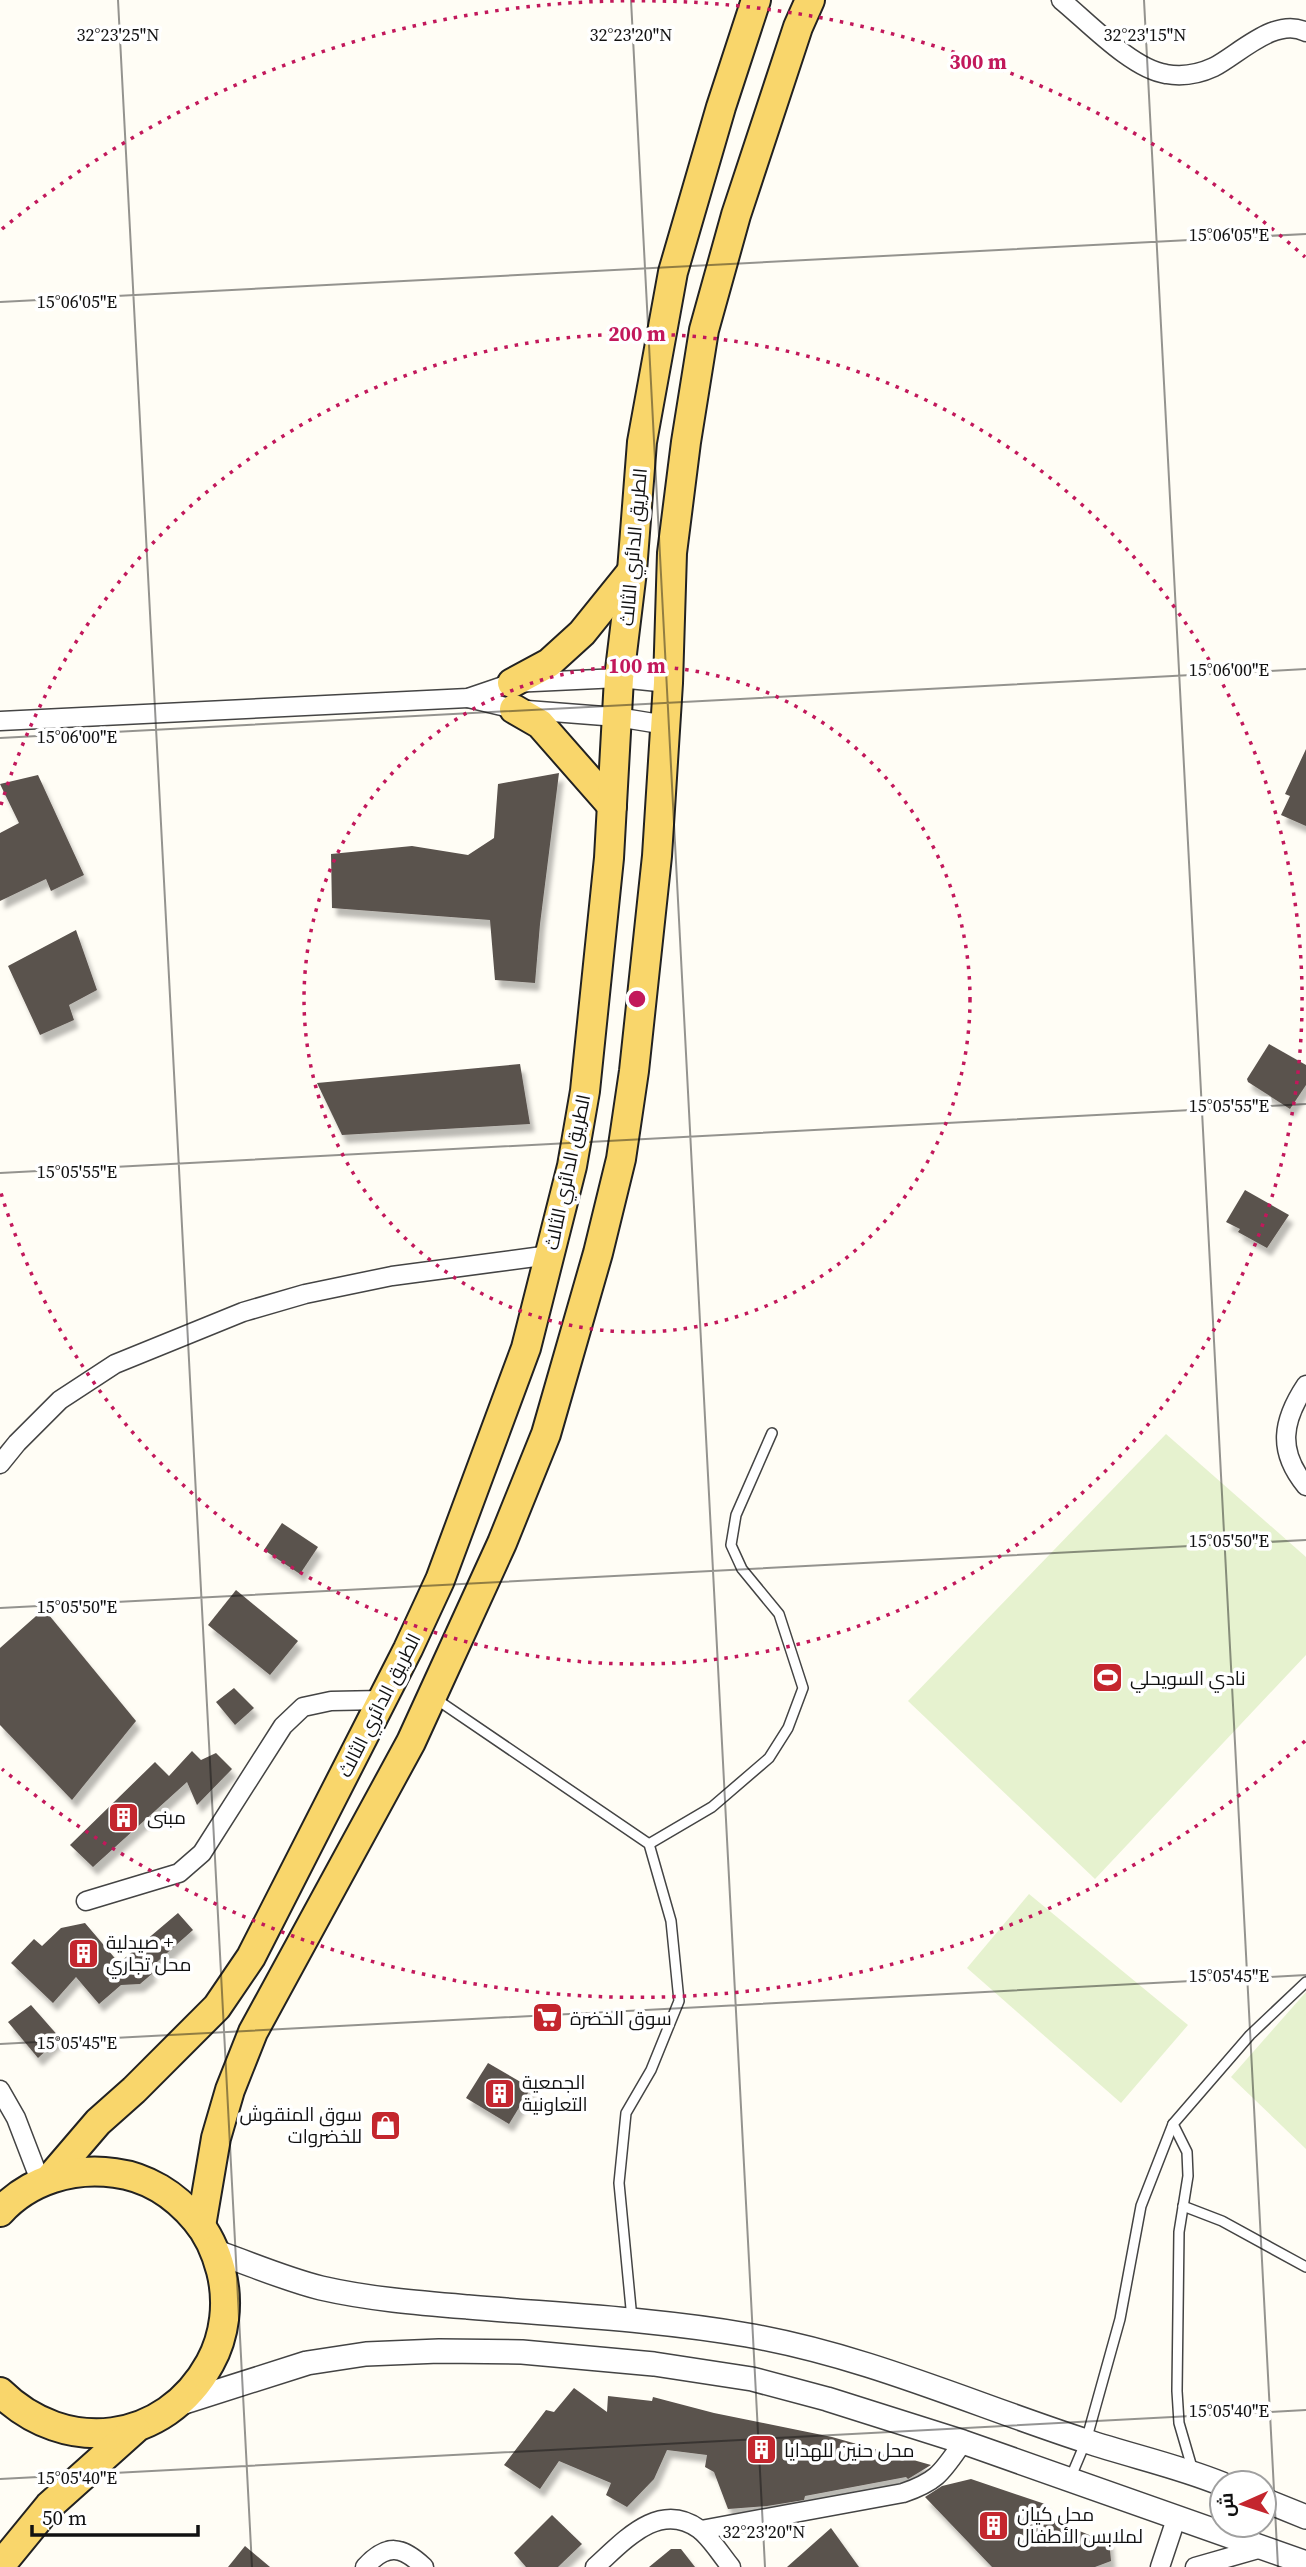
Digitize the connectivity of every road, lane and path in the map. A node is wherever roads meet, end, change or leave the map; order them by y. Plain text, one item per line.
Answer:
1 (756, 0) edge
2 (810, 0) edge
3 (1061, 0) edge
4 (1306, 32) edge
5 (632, 571) junction
6 (620, 678) junction
7 (668, 682) junction
8 (513, 696) junction
9 (468, 698) junction
10 (617, 717) junction
11 (0, 721) edge
12 (666, 725) junction
13 (612, 806) junction
14 (550, 1255) junction
15 (1306, 1385) edge
16 (772, 1433) dead end
17 (0, 1464) edge
18 (1306, 1486) edge
19 (432, 1696) junction
20 (382, 1700) junction
21 (649, 1844) junction
22 (86, 1901) dead end
23 (1306, 1982) edge
24 (0, 2091) edge
25 (1173, 2123) junction
26 (45, 2181) junction
27 (1183, 2206) junction
28 (0, 2212) edge
29 (201, 2226) junction
30 (216, 2252) junction
31 (1306, 2267) edge
32 (632, 2321) junction
33 (0, 2392) edge
34 (178, 2404) junction
35 (138, 2427) junction
36 (1086, 2441) junction
37 (963, 2442) junction
38 (1194, 2473) junction
39 (1208, 2478) edge
40 (1070, 2480) junction
41 (1278, 2506) edge
42 (1306, 2517) edge
43 (1175, 2519) junction
44 (701, 2530) junction
45 (1265, 2547) junction
46 (1306, 2563) edge
47 (0, 2566) edge
48 (365, 2567) edge
49 (424, 2567) edge
50 (595, 2567) edge
51 (731, 2567) edge
52 (1160, 2567) edge
53 (1200, 2567) edge

1 - 5 main road, الطريق الدائري الثالث
2 - 7 main road, الطريق الدائري الثالث
3 - 4 street
5 - 6 main road, الطريق الدائري الثالث
5 - 8 main road
6 - 7 street
6 - 8 street
6 - 10 main road, الطريق الدائري الثالث
7 - 12 main road, الطريق الدائري الثالث
8 - 9 street
8 - 9 street
8 - 10 street
8 - 13 main road
9 - 11 street
10 - 12 street
10 - 13 main road, الطريق الدائري الثالث
12 - 19 main road, الطريق الدائري الثالث
13 - 14 main road, الطريق الدائري الثالث
14 - 17 street
14 - 20 main road, الطريق الدائري الثالث
15 - 18 street
16 - 21 lane
19 - 21 lane
19 - 29 main road, الطريق الدائري الثالث
20 - 22 street
20 - 26 main road, الطريق الدائري الثالث
21 - 32 lane
23 - 25 lane
24 - 26 street
25 - 27 lane
25 - 36 lane
26 - 28 main road
26 - 29 main road
27 - 31 lane
27 - 38 lane
29 - 30 main road
30 - 32 street
30 - 34 main road
32 - 36 street
33 - 35 main road
34 - 35 main road
34 - 37 street
35 - 47 main road
36 - 38 street
36 - 40 lane
37 - 40 street
37 - 44 street
38 - 39 street
40 - 43 street
41 - 42 street
43 - 45 street
43 - 52 street
44 - 50 street
44 - 51 street
45 - 46 street
45 - 53 street
48 - 49 street

